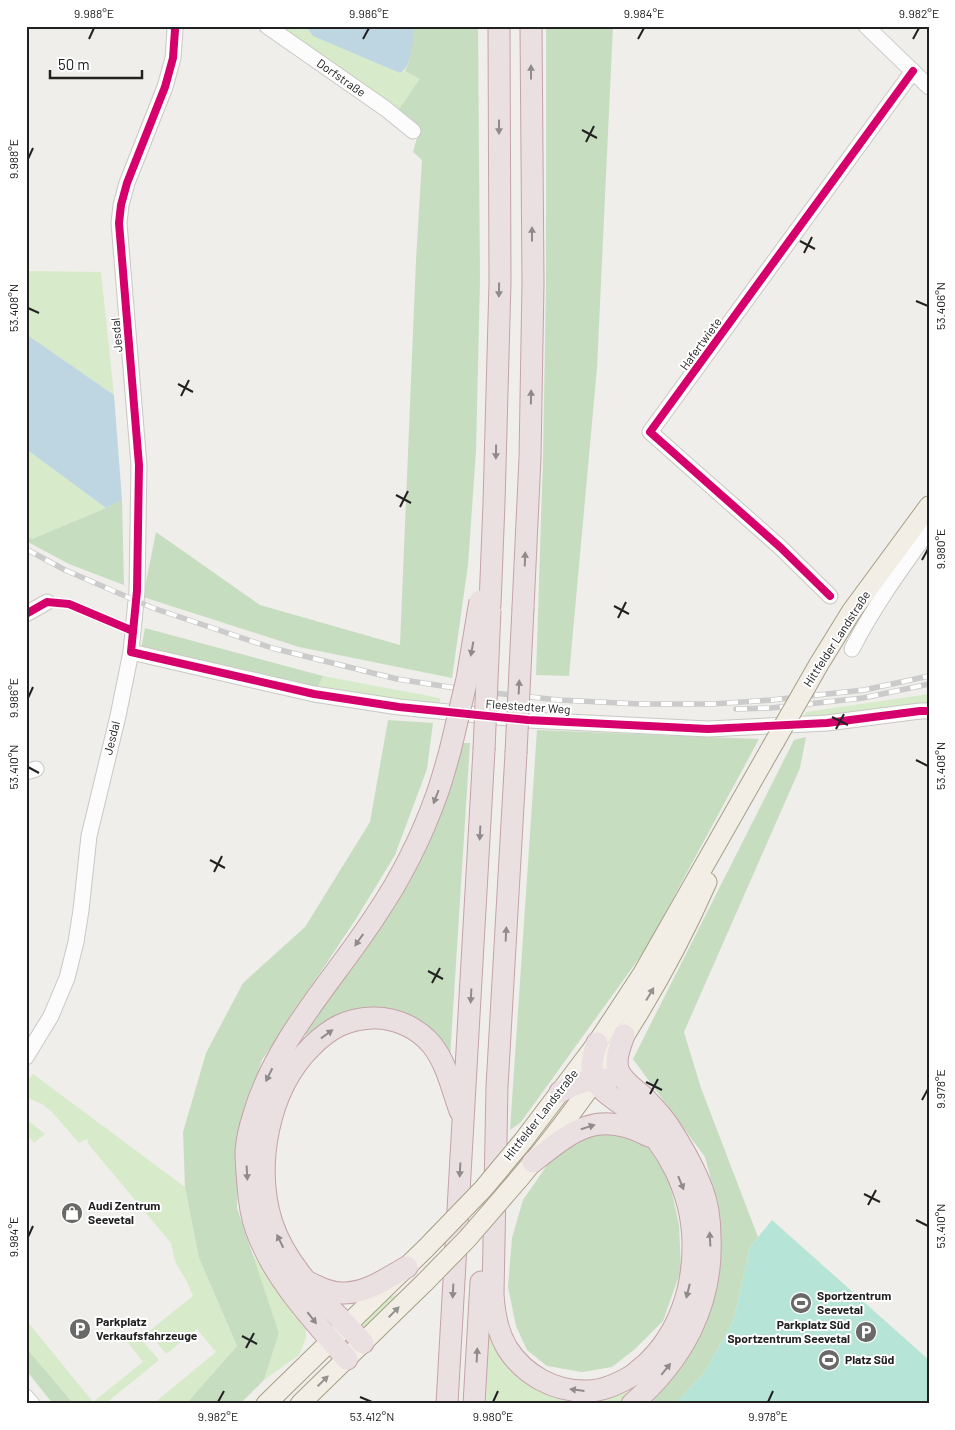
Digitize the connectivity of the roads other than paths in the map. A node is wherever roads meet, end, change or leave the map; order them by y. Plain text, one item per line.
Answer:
1 (174, 26) edge
2 (267, 26) edge
3 (499, 26) edge
4 (531, 26) edge
5 (866, 26) edge
6 (913, 71) junction
7 (929, 87) edge
8 (413, 131) dead end
9 (929, 506) edge
10 (929, 530) edge
11 (830, 596) dead end
12 (47, 602) dead end
13 (485, 603) junction
14 (26, 614) edge
15 (852, 649) dead end
16 (131, 652) junction
17 (929, 711) edge
18 (753, 778) junction
19 (624, 1035) junction
20 (597, 1043) junction
21 (26, 1057) edge
22 (595, 1080) junction
23 (626, 1082) junction
24 (497, 1087) junction
25 (560, 1092) junction
26 (463, 1121) junction
27 (657, 1140) junction
28 (533, 1162) junction
29 (406, 1267) junction
30 (307, 1281) junction
31 (347, 1325) junction
32 (331, 1341) junction
33 (363, 1343) junction
34 (346, 1359) junction
35 (26, 1397) edge
36 (32, 1404) edge
37 (266, 1404) edge
38 (300, 1404) edge
39 (447, 1404) edge
40 (474, 1404) edge
41 (632, 1404) edge

1 - 16 street, Jesdal
2 - 8 street, Dorfstraße
3 -> 13 highway
24 -> 4 highway, bridge
5 - 6 street
6 - 7 street
6 - 11 street, Hafertwiete
9 - 18 main road, Hittfelder Landstraße, bridge
10 - 15 street, Hittfelder Landstraße
12 - 14 street
13 -> 26 highway, bridge
13 -> 32 highway, bridge
16 - 17 street, Fleestedter Weg
16 - 21 street, Jesdal
19 -> 18 main road, Hittfelder Landstraße
18 - 20 main road, Hittfelder Landstraße
19 - 22 main road, Hittfelder Landstraße
19 - 23 highway
20 - 22 highway
20 - 25 main road, Hittfelder Landstraße
22 - 23 highway
22 - 25 highway
22 - 27 highway
22 - 28 main road, Hittfelder Landstraße
41 -> 23 highway
27 -> 24 highway
40 -> 24 highway
25 - 29 main road, Hittfelder Landstraße, bridge
30 -> 26 highway
26 -> 39 highway
28 -> 27 highway
33 -> 28 main road, Hittfelder Landstraße, bridge
29 - 30 highway
29 - 31 main road, Hittfelder Landstraße
30 - 31 highway
31 - 32 main road, Hittfelder Landstraße
31 - 33 highway
32 - 34 highway
32 - 37 main road, Hittfelder Landstraße
33 - 34 main road, Hittfelder Landstraße
38 -> 34 main road, Hittfelder Landstraße
35 - 36 street

